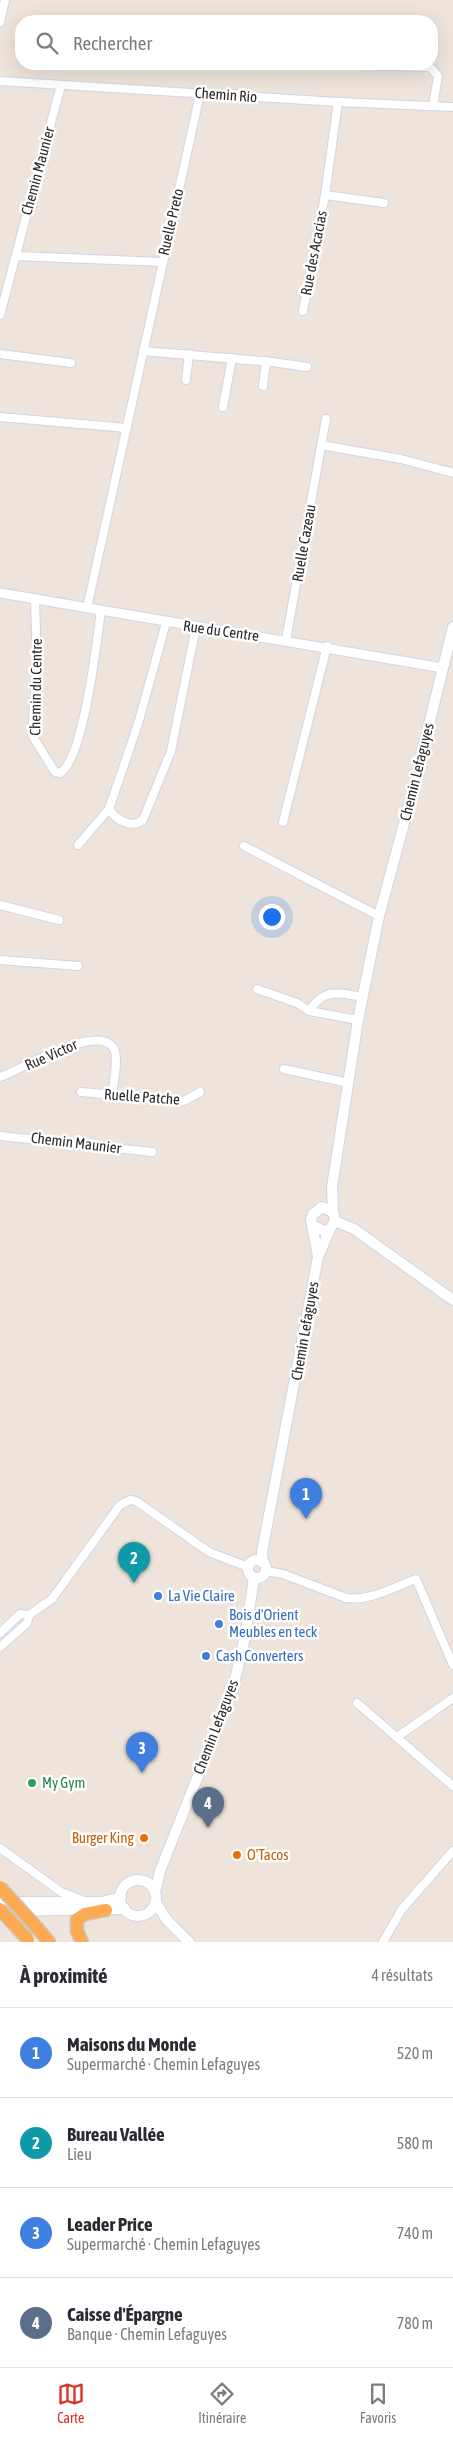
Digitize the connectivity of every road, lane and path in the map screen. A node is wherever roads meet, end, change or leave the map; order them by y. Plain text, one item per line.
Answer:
1 (5, 0) edge
2 (0, 22) edge
3 (433, 70) edge
4 (0, 81) edge
5 (61, 85) junction
6 (200, 94) junction
7 (338, 102) junction
8 (433, 106) junction
9 (453, 107) edge
10 (325, 195) junction
11 (384, 203) dead end
12 (16, 256) junction
13 (162, 262) junction
14 (2, 300) edge
15 (302, 311) dead end
16 (0, 315) edge
17 (143, 351) junction
18 (0, 354) edge
19 (189, 354) junction
20 (232, 358) junction
21 (266, 361) junction
22 (71, 363) dead end
23 (307, 367) dead end
24 (186, 380) dead end
25 (263, 386) dead end
26 (223, 407) dead end
27 (0, 417) edge
28 (326, 419) dead end
29 (127, 428) junction
30 (321, 445) junction
31 (453, 473) edge
32 (0, 593) edge
33 (36, 599) junction
34 (88, 608) junction
35 (101, 610) junction
36 (166, 623) junction
37 (196, 627) junction
38 (453, 627) edge
39 (286, 640) junction
40 (327, 646) junction
41 (443, 668) junction
42 (109, 809) junction
43 (283, 822) dead end
44 (78, 844) dead end
45 (244, 846) dead end
46 (0, 905) edge
47 (379, 916) junction
48 (59, 920) dead end
49 (0, 960) edge
50 (78, 966) dead end
51 (257, 990) dead end
52 (363, 997) junction
53 (309, 1011) junction
54 (358, 1020) junction
55 (284, 1068) dead end
56 (0, 1077) edge
57 (349, 1083) junction
58 (80, 1092) dead end
59 (200, 1092) dead end
60 (112, 1096) junction
61 (0, 1136) edge
62 (152, 1152) dead end
63 (332, 1188) junction
64 (317, 1209) junction
65 (333, 1220) junction
66 (314, 1226) junction
67 (318, 1257) junction
68 (453, 1300) edge
69 (257, 1566) junction
70 (29, 1615) junction
71 (0, 1632) edge
72 (0, 1647) edge
73 (453, 1665) edge
74 (453, 1698) edge
75 (358, 1703) dead end
76 (398, 1737) junction
77 (453, 1786) edge
78 (0, 1848) edge
79 (453, 1851) edge
80 (160, 1871) junction
81 (146, 1881) junction
82 (0, 1887) edge
83 (121, 1897) junction
84 (156, 1897) junction
85 (0, 1902) edge
86 (86, 1902) junction
87 (125, 1909) junction
88 (0, 1910) edge
89 (106, 1910) junction
90 (146, 1914) junction
91 (167, 1920) junction
92 (29, 1941) edge
93 (49, 1942) edge
94 (82, 1942) edge
95 (189, 1942) edge
96 (383, 1942) edge

1 - 2 street
3 - 8 street
4 - 5 street, Chemin Rio
5 - 6 street, Chemin Rio
5 - 12 street, Chemin Maunier
6 - 7 street, Chemin Rio
6 - 13 street, Ruelle Preto
7 - 8 street, Chemin Rio
7 - 10 street, Rue des Acacias
8 - 9 street, Chemin Rio
10 - 11 street, Rue des Acacias
10 - 15 street, Rue des Acacias
12 - 13 street
12 - 14 street, Chemin Maunier
13 - 17 street, Ruelle Preto
14 - 16 street, Chemin Maunier
17 - 19 street
17 - 29 street, Ruelle Preto
18 - 22 street
19 - 20 street
19 - 24 street
20 - 21 street
20 - 26 street
21 - 23 street
21 - 25 street
27 - 29 street
28 - 30 street, Ruelle Cazeau
29 - 34 street, Ruelle Preto
30 - 31 street
30 - 39 street, Ruelle Cazeau
32 - 33 street, Rue du Centre
33 - 34 street, Rue du Centre
33 - 35 street, Chemin du Centre
34 - 35 street, Rue du Centre
35 - 36 street, Rue du Centre
36 - 37 street, Rue du Centre
36 - 42 street
37 - 39 street, Rue du Centre
37 - 42 street
38 - 41 main road, Chemin Lefaguyes
39 - 40 street, Rue du Centre
40 - 41 street, Rue du Centre
40 - 43 street
41 - 47 main road, Chemin Lefaguyes
42 - 44 street
45 - 47 street
46 - 48 street
47 - 52 main road, Chemin Lefaguyes
49 - 50 street
51 - 53 street
52 - 53 street
52 - 54 main road, Chemin Lefaguyes
53 - 54 street
54 - 57 main road, Chemin Lefaguyes
55 - 57 street
56 - 60 street, Rue Victor
57 - 63 main road, Chemin Lefaguyes
58 - 60 street, Ruelle Patche
59 - 60 street, Ruelle Patche
61 - 62 street, Chemin Maunier
63 - 64 main road, Chemin Lefaguyes
63 - 65 main road, Chemin Lefaguyes
64 - 65 main road
64 - 66 main road
65 - 66 main road
65 - 67 main road, Chemin Lefaguyes
65 - 68 main road
66 - 67 main road, Chemin Lefaguyes
67 - 69 main road, Chemin Lefaguyes
69 - 70 street
69 - 73 street
69 - 80 main road, Chemin Lefaguyes
70 - 71 street
70 - 72 street
74 - 76 street
75 - 76 street
76 - 77 street
78 - 86 street
79 - 96 street
80 - 81 main road
80 - 84 main road, Chemin Lefaguyes
81 - 83 main road
81 - 84 main road
82 - 93 highway, bridge
83 - 86 main road
83 - 87 main road
84 - 90 main road
84 - 91 main road
85 - 86 main road
87 - 89 main road
87 - 90 main road
88 - 89 main road
88 - 92 highway, bridge
89 - 94 highway
90 - 91 main road
91 - 95 main road

